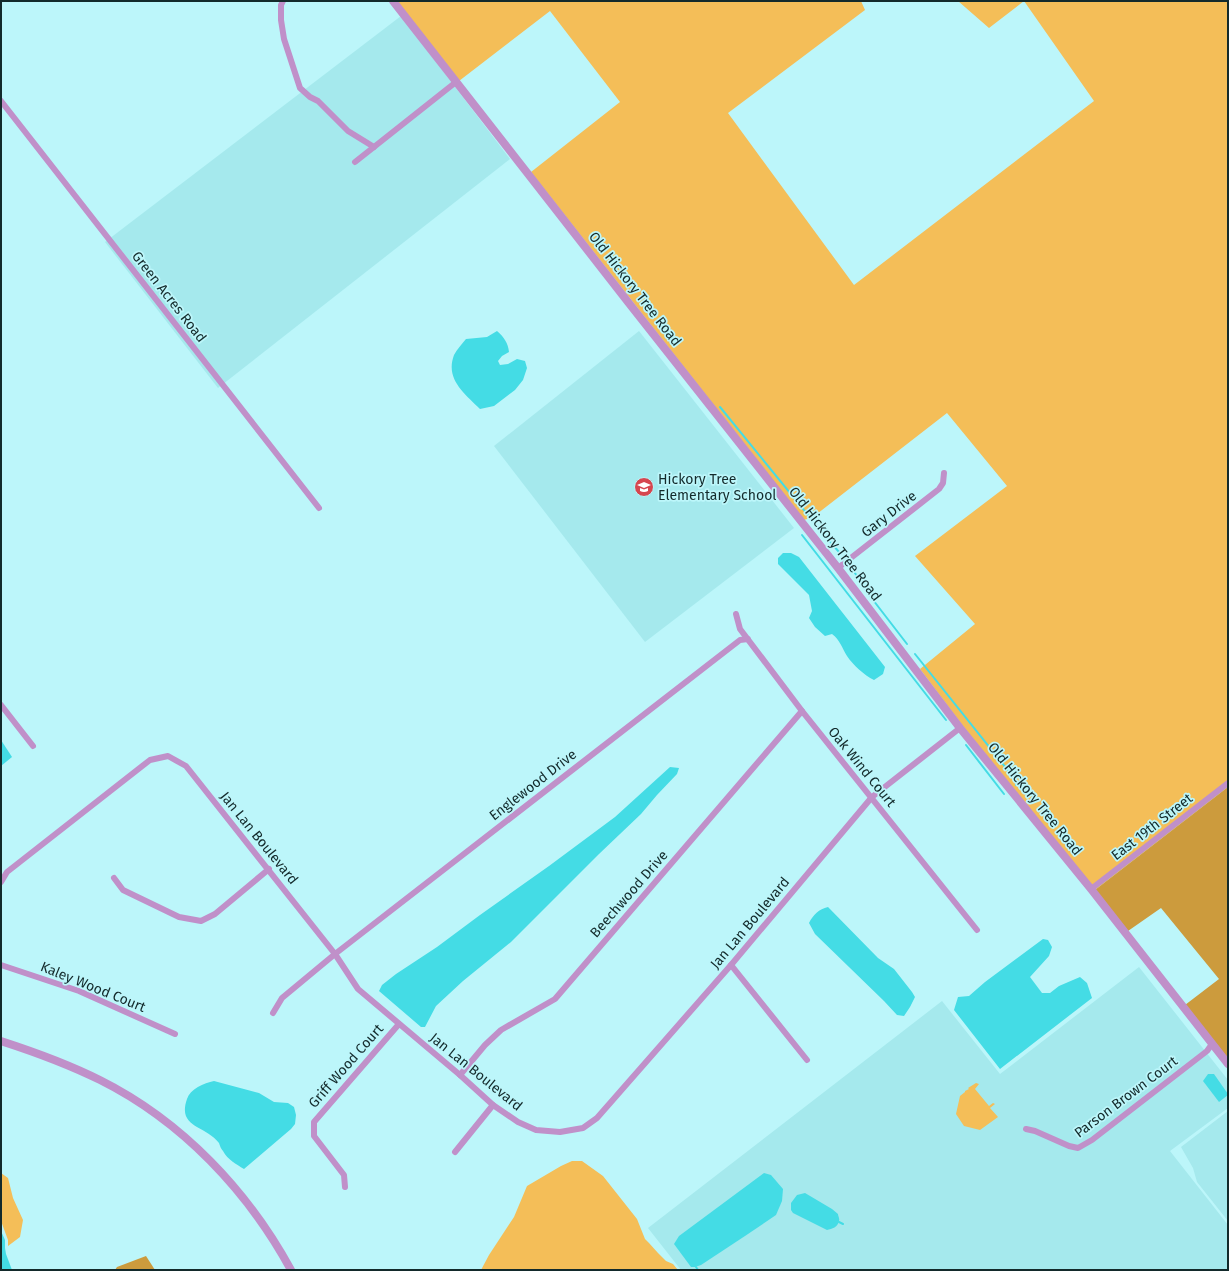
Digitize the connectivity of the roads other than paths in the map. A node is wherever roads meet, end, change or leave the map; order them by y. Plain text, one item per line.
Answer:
1 (283, 1) edge
2 (393, 1) edge
3 (456, 82) junction
4 (1, 101) edge
5 (374, 147) junction
6 (355, 162) dead end
7 (944, 473) dead end
8 (319, 508) dead end
9 (838, 568) junction
10 (736, 614) dead end
11 (748, 639) junction
12 (1, 705) edge
13 (802, 711) junction
14 (960, 728) junction
15 (33, 746) dead end
16 (1228, 783) edge
17 (872, 797) junction
18 (269, 870) junction
19 (114, 878) dead end
20 (1, 882) edge
21 (1091, 889) junction
22 (977, 930) dead end
23 (335, 954) junction
24 (1, 965) edge
25 (731, 965) junction
26 (273, 1013) dead end
27 (399, 1024) junction
28 (175, 1034) dead end
29 (1, 1041) edge
30 (1212, 1044) junction
31 (807, 1060) dead end
32 (1228, 1064) edge
33 (460, 1075) junction
34 (493, 1105) junction
35 (1026, 1129) dead end
36 (455, 1152) dead end
37 (345, 1187) dead end
38 (291, 1270) edge

1 - 5 street
2 - 3 street, Old Hickory Tree Road
3 - 5 street
3 - 9 street, Old Hickory Tree Road
4 - 8 street, Green Acres Road
5 - 6 street
7 - 9 street, Gary Drive
9 - 14 street, Old Hickory Tree Road
10 - 11 street, Oak Wind Court
11 - 13 street, Oak Wind Court
11 - 23 street, Englewood Drive
12 - 15 street
13 - 17 street, Oak Wind Court
13 - 33 street, Beechwood Drive
14 - 17 street, Jan Lan Boulevard
14 - 21 street, Old Hickory Tree Road
16 - 21 street, East 19th Street
17 - 22 street, Oak Wind Court
17 - 25 street, Jan Lan Boulevard
18 - 19 street
18 - 20 street, Jan Lan Boulevard
18 - 23 street, Jan Lan Boulevard
21 - 30 street, Old Hickory Tree Road
23 - 26 street, Englewood Drive
23 - 27 street, Jan Lan Boulevard
24 - 28 street, Kaley Wood Court
25 - 31 street
25 - 34 street, Jan Lan Boulevard
27 - 33 street, Jan Lan Boulevard
27 - 37 street, Griff Wood Court
29 - 38 street
30 - 32 street, Old Hickory Tree Road
30 - 35 street, Parson Brown Court
33 - 34 street, Jan Lan Boulevard
34 - 36 street

